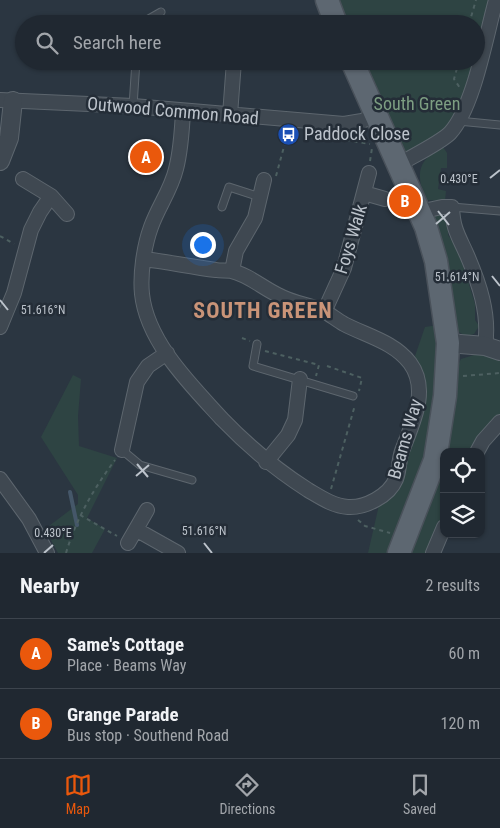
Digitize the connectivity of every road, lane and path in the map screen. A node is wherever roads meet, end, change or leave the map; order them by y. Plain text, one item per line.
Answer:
1 (327, 0) edge
2 (476, 0) edge
3 (496, 0) edge
4 (161, 12) dead end
5 (156, 15) edge
6 (333, 15) edge
7 (472, 15) edge
8 (494, 26) edge
9 (485, 52) edge
10 (135, 70) edge
11 (233, 70) edge
12 (355, 70) edge
13 (456, 70) edge
14 (479, 70) edge
15 (6, 100) edge
16 (468, 101) junction
17 (133, 106) junction
18 (183, 111) junction
19 (230, 115) junction
20 (368, 118) junction
21 (291, 120) junction
22 (458, 121) junction
23 (500, 126) edge
24 (317, 135) dead end
25 (372, 145) junction
26 (0, 161) edge
27 (398, 165) junction
28 (369, 173) joint
29 (23, 179) dead end
30 (264, 180) joint
31 (364, 193) junction
32 (51, 196) junction
33 (260, 197) junction
34 (385, 199) dead end
35 (222, 207) dead end
36 (452, 207) junction
37 (500, 210) edge
38 (419, 212) junction
39 (67, 214) dead end
40 (144, 259) junction
41 (232, 271) junction
42 (324, 312) junction
43 (0, 327) edge
44 (242, 338) dead end
45 (448, 343) junction
46 (257, 344) junction
47 (492, 348) edge
48 (167, 353) junction
49 (327, 366) dead end
50 (300, 379) junction
51 (314, 383) junction
52 (353, 396) junction
53 (500, 422) edge
54 (479, 448) edge
55 (122, 450) junction
56 (266, 462) junction
57 (0, 478) edge
58 (192, 480) dead end
59 (328, 501) junction
60 (346, 507) junction
61 (148, 510) dead end
62 (80, 515) junction
63 (136, 530) junction
64 (440, 536) edge
65 (128, 543) joint
66 (398, 544) edge
67 (47, 553) edge
68 (66, 553) edge
69 (178, 553) edge
70 (433, 553) edge

1 - 6 main road
2 - 7 path
3 - 8 street
4 - 5 lane
8 - 9 street
10 - 17 lane
11 - 19 street
12 - 20 main road
13 - 16 path
14 - 16 street
15 - 17 street, Outwood Common Road
15 - 26 street
16 - 22 street
17 - 18 street, Outwood Common Road
18 - 19 street, Outwood Common Road
18 - 40 street
19 - 21 street, Outwood Common Road
20 - 21 street, Outwood Common Road
20 - 25 path
20 - 27 main road
21 - 30 path
22 - 23 lane
22 - 27 street
24 - 25 path
25 - 28 path
27 - 38 main road
28 - 31 street, Foys Walk
29 - 32 street
30 - 33 street
31 - 34 street, Foys Walk
31 - 42 street, Foys Walk
32 - 39 street
32 - 43 street
33 - 35 lane
33 - 41 street
36 - 37 lane
36 - 38 street
36 - 47 street
38 - 45 main road
40 - 41 street, Beams Way
40 - 48 street
41 - 42 street, Beams Way
42 - 60 street, Beams Way
44 - 46 path
45 - 47 street
45 - 66 main road
46 - 50 lane
46 - 51 path
48 - 55 street
48 - 56 street
49 - 52 path
50 - 51 lane
50 - 56 street
51 - 52 lane
52 - 59 path
53 - 54 street
55 - 58 lane
55 - 62 path
56 - 59 street
57 - 67 street
59 - 60 street
60 - 66 path
61 - 63 street
62 - 65 path
62 - 68 path
63 - 65 street
63 - 69 street
64 - 70 street

